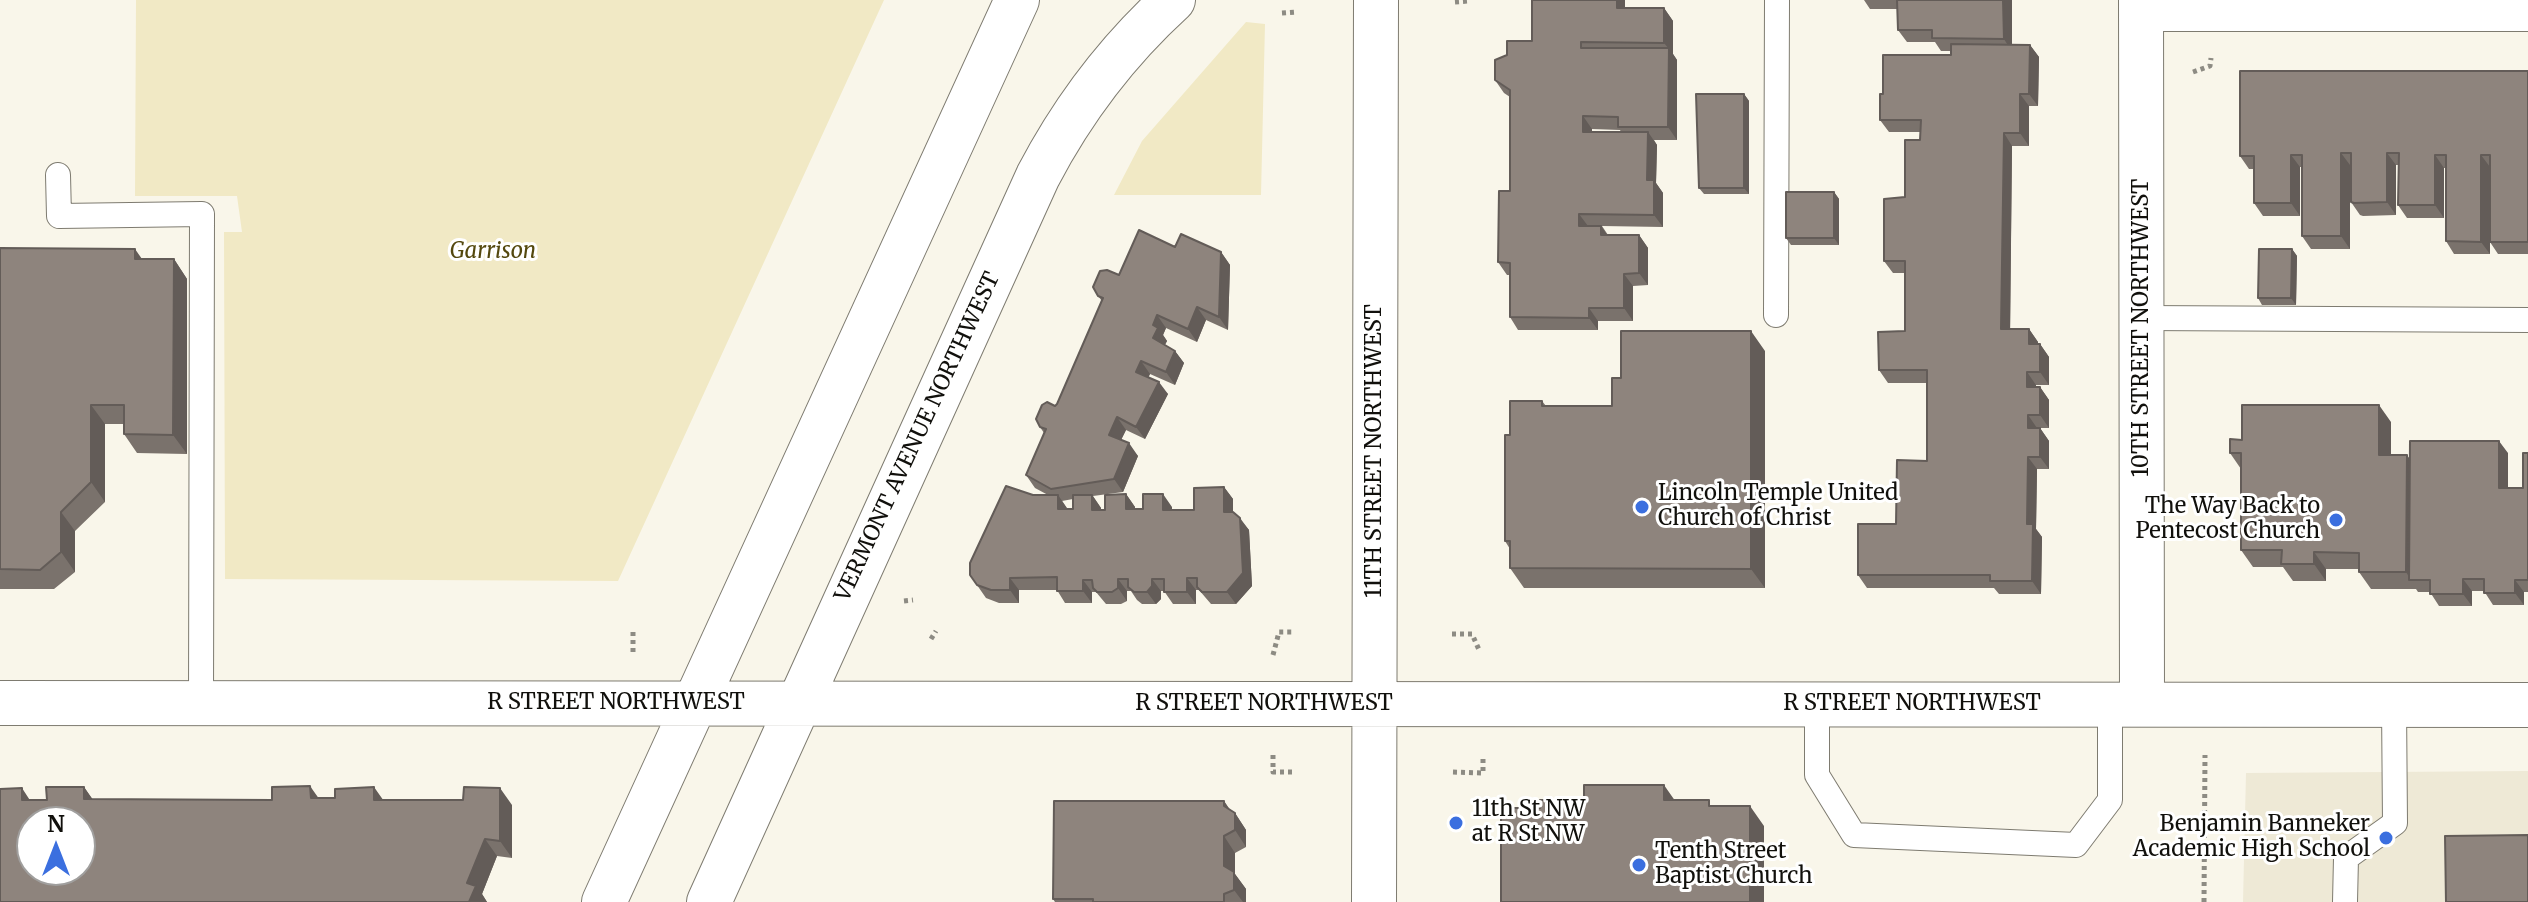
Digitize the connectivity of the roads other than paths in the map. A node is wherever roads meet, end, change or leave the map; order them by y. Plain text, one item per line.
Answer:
1 (1017, 0) edge
2 (1173, 0) edge
3 (1376, 0) edge
4 (1777, 0) edge
5 (2141, 4) edge
6 (2528, 9) edge
7 (58, 175) dead end
8 (1776, 315) dead end
9 (2142, 318) junction
10 (2528, 320) edge
11 (0, 703) edge
12 (201, 703) junction
13 (797, 703) junction
14 (696, 704) junction
15 (1375, 704) junction
16 (1817, 704) junction
17 (2126, 704) junction
18 (2394, 705) junction
19 (2528, 705) edge
20 (604, 902) edge
21 (709, 902) edge
22 (1374, 902) edge
23 (2345, 902) edge

1 - 14 main road
2 - 13 main road, VERMONT AVENUE NORTHWEST
3 - 15 main road, 11TH STREET NORTHWEST
4 - 8 lane
5 - 6 main road
5 - 9 main road, 10TH STREET NORTHWEST
7 - 12 lane
9 - 10 lane
9 - 17 main road, 10TH STREET NORTHWEST
11 - 12 main road, R STREET NORTHWEST
12 - 14 main road, R STREET NORTHWEST
13 - 14 main road, R STREET NORTHWEST
13 - 15 main road, R STREET NORTHWEST
13 - 21 main road, VERMONT AVENUE NORTHWEST
14 - 20 main road
15 - 16 main road, R STREET NORTHWEST
15 - 22 main road, 11TH STREET NORTHWEST
16 - 17 main road, R STREET NORTHWEST
16 - 17 lane
17 - 18 main road, R STREET NORTHWEST
18 - 19 main road, R STREET NORTHWEST
18 - 23 lane

